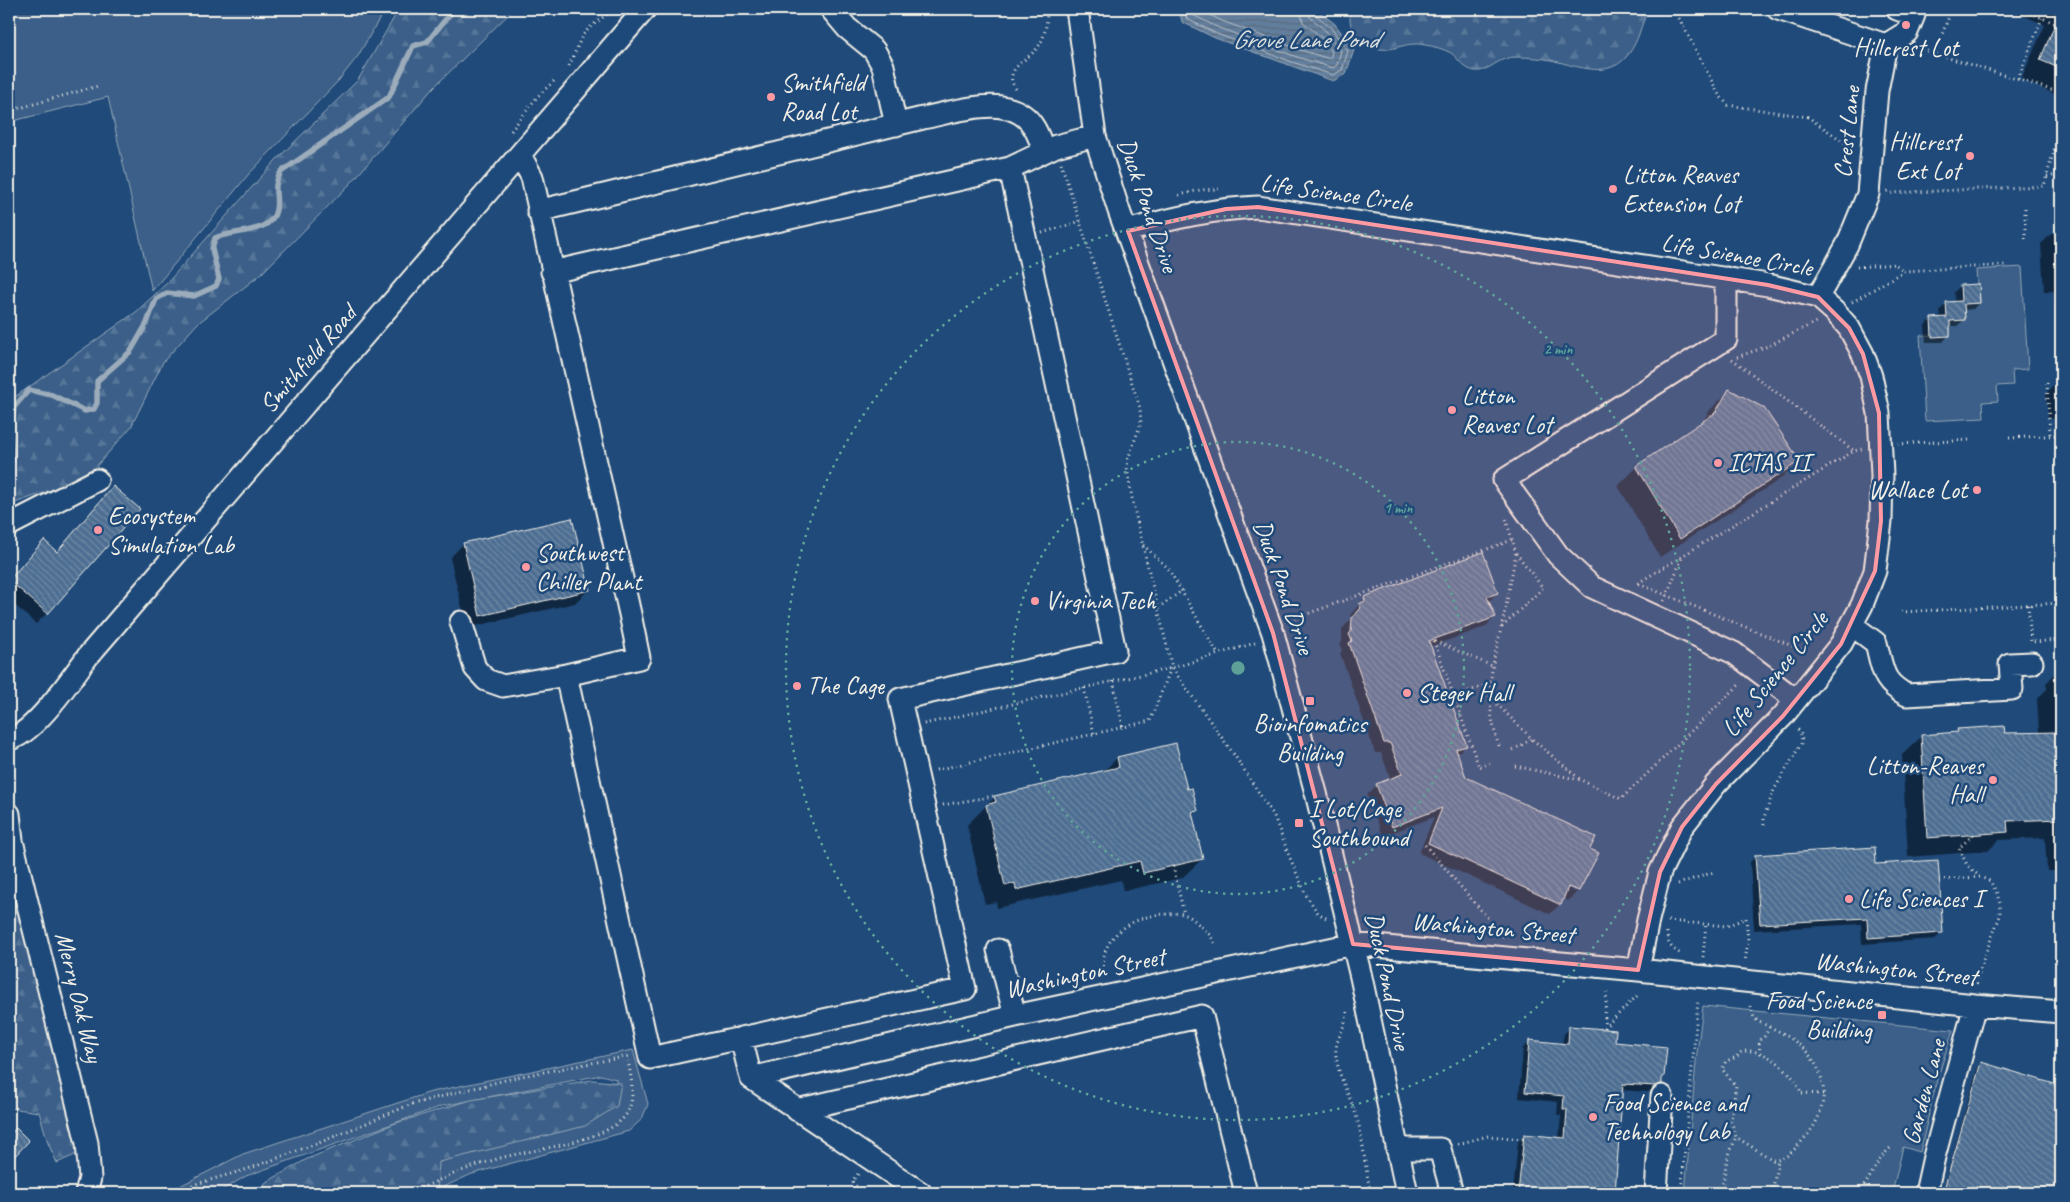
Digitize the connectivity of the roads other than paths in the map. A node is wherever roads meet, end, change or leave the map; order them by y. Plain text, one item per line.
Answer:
1 (645, 9) edge
2 (830, 9) edge
3 (1077, 9) edge
4 (1897, 9) edge
5 (1789, 10) edge
6 (1886, 45) junction
7 (896, 125) junction
8 (1095, 136) junction
9 (520, 154) junction
10 (1052, 154) junction
11 (1010, 168) junction
12 (538, 211) junction
13 (1128, 231) junction
14 (552, 272) junction
15 (1726, 278) junction
16 (1818, 298) junction
17 (97, 480) dead end
18 (9, 525) edge
19 (462, 622) dead end
20 (1852, 625) junction
21 (2032, 663) dead end
22 (566, 675) junction
23 (1789, 708) junction
24 (9, 744) edge
25 (9, 814) edge
26 (1353, 944) junction
27 (998, 950) dead end
28 (1638, 970) junction
29 (1975, 995) junction
30 (2061, 1012) edge
31 (1015, 1016) junction
32 (741, 1038) junction
33 (751, 1078) junction
34 (1662, 1096) dead end
35 (797, 1110) junction
36 (1397, 1149) junction
37 (86, 1193) edge
38 (921, 1193) edge
39 (1246, 1193) edge
40 (1407, 1193) edge
41 (1452, 1193) edge
42 (1656, 1193) edge
43 (1926, 1193) edge

1 - 9 street, Smithfield Road
2 - 7 street
3 - 8 street, Duck Pond Drive
4 - 6 street
5 - 6 street
6 - 16 street, Crest Lane
7 - 10 street
7 - 12 street
8 - 10 street
8 - 13 street, Duck Pond Drive
9 - 12 street
9 - 24 street, Smithfield Road
10 - 11 street
11 - 14 street
11 - 32 street
12 - 14 street
13 - 15 street, Life Science Circle
13 - 26 street, Duck Pond Drive
14 - 22 street
15 - 16 street, Life Science Circle
15 - 23 street
16 - 20 street, Life Science Circle
17 - 18 street
19 - 22 street
20 - 21 street
20 - 23 street, Life Science Circle
22 - 32 street
23 - 28 street, Life Science Circle
25 - 37 street, Merry Oak Way
26 - 28 street, Washington Street
26 - 31 street, Washington Street
26 - 36 street, Duck Pond Drive
27 - 31 street
28 - 29 street, Washington Street
29 - 30 street, Washington Street
29 - 43 street, Garden Lane
31 - 33 street, Washington Street
32 - 33 street
33 - 35 street
34 - 42 street
35 - 38 street
35 - 39 street
36 - 40 street, Duck Pond Drive
36 - 41 street

